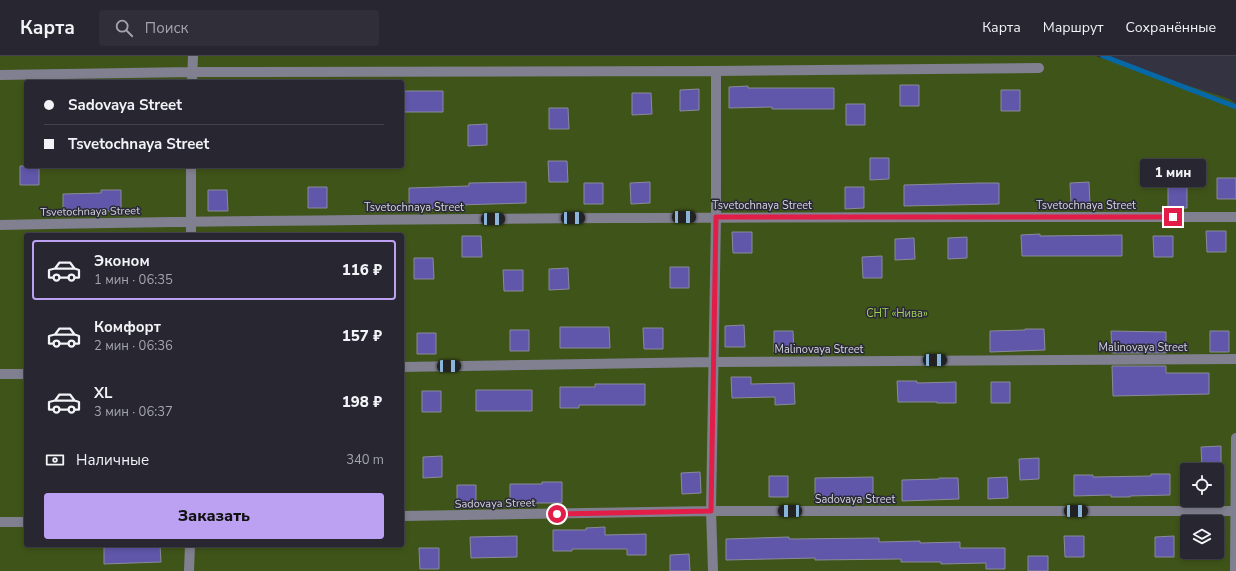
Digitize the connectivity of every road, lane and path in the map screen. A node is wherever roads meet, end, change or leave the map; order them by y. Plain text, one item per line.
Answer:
1 (193, 56) edge
2 (1039, 68) dead end
3 (716, 71) junction
4 (0, 75) edge
5 (192, 77) edge
6 (191, 168) edge
7 (716, 217) junction
8 (1236, 217) edge
9 (191, 221) junction
10 (0, 225) edge
11 (191, 233) edge
12 (1236, 359) edge
13 (713, 362) junction
14 (404, 367) edge
15 (0, 374) edge
16 (24, 374) edge
17 (1236, 438) edge
18 (711, 511) junction
19 (1235, 511) edge
20 (404, 516) edge
21 (0, 522) edge
22 (24, 522) edge
23 (190, 547) edge
24 (189, 571) edge
25 (713, 571) edge
26 (1236, 571) edge

1 - 5 street
2 - 3 street
3 - 5 street
3 - 7 street
4 - 5 street
6 - 9 street
7 - 8 street, Tsvetochnaya Street
7 - 9 street, Tsvetochnaya Street
7 - 13 street
9 - 10 street, Tsvetochnaya Street
9 - 11 street
12 - 13 street, Malinovaya Street
13 - 14 street, Malinovaya Street
13 - 18 street
15 - 16 street
17 - 19 street
18 - 19 street, Sadovaya Street
18 - 20 street, Sadovaya Street
18 - 25 street
19 - 26 street
21 - 22 street
23 - 24 street

